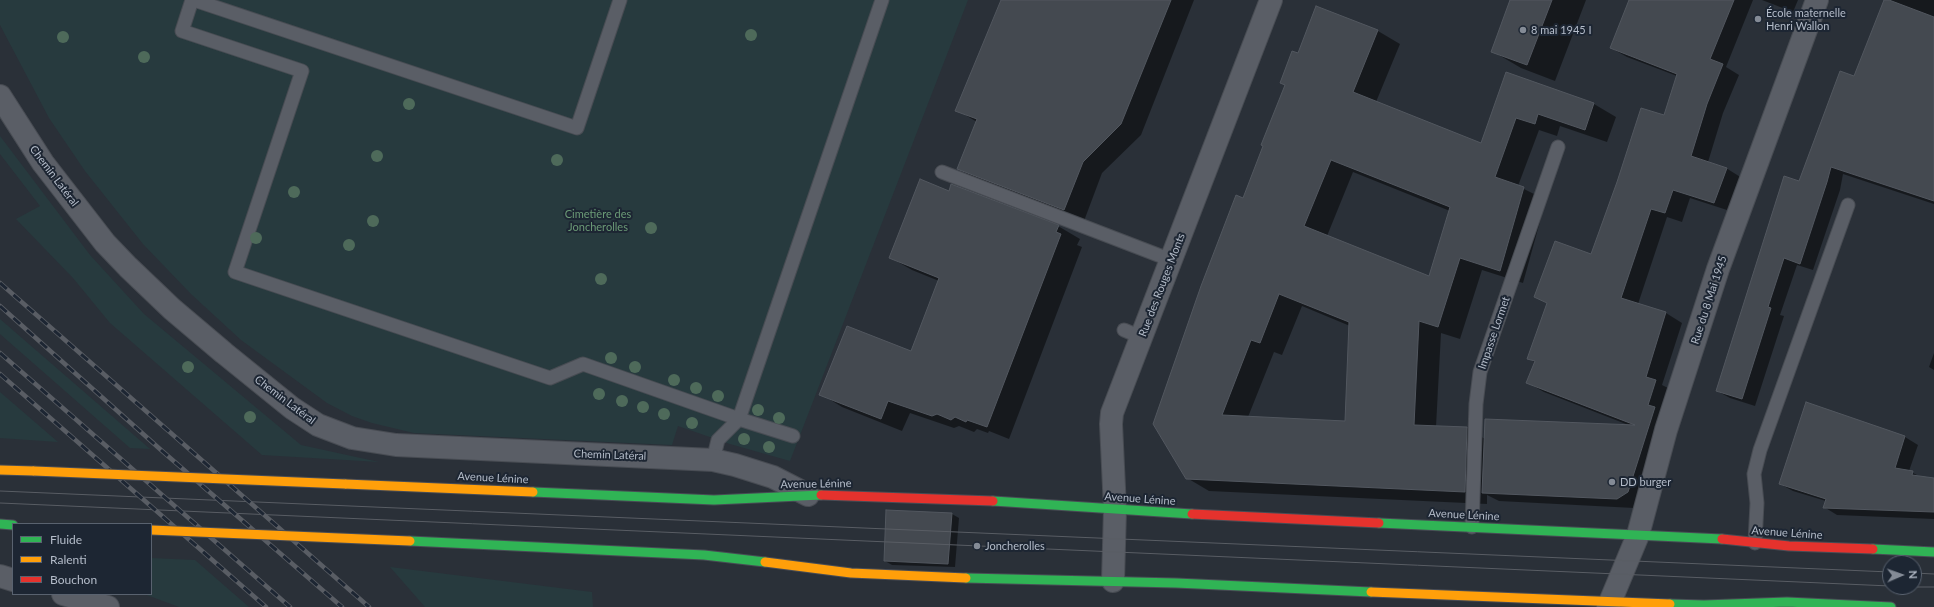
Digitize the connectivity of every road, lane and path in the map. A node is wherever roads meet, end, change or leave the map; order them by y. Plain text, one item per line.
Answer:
1 (193, 0) edge
2 (620, 0) edge
3 (882, 0) edge
4 (1271, 0) edge
5 (1817, 0) edge
6 (0, 96) edge
7 (1558, 147) dead end
8 (942, 172) dead end
9 (1848, 205) dead end
10 (1171, 260) junction
11 (739, 419) junction
12 (793, 436) dead end
13 (713, 460) junction
14 (0, 470) edge
15 (808, 495) junction
16 (1115, 509) junction
17 (0, 524) edge
18 (12, 524) edge
19 (1472, 527) junction
20 (152, 530) edge
21 (1638, 535) junction
22 (1755, 543) junction
23 (1934, 552) edge
24 (0, 576) edge
25 (12, 580) edge
26 (1113, 581) junction
27 (66, 595) edge
28 (1609, 604) edge
29 (108, 607) edge
30 (1891, 607) edge

1 - 2 lane
1 - 11 lane
3 - 11 lane
4 - 10 street, Rue des Rouges Monts
5 - 21 street, Rue du 8 Mai 1945
6 - 13 street, Chemin Latéral
7 - 19 lane, Impasse Lormet
8 - 10 lane
9 - 22 lane
10 - 16 street, Rue des Rouges Monts
11 - 12 lane
11 - 13 lane
13 - 15 street, Chemin Latéral
14 - 15 main road, Avenue Lénine, bridge
15 - 16 main road, Avenue Lénine
16 - 19 main road, Avenue Lénine
16 - 26 street, Rue des Rouges Monts
17 - 18 main road
19 - 21 main road, Avenue Lénine
20 - 26 main road, bridge
21 - 22 main road, Avenue Lénine
21 - 28 street, Rue du 8 Mai 1945
22 - 23 main road, Avenue Lénine
24 - 25 street
26 - 28 main road
27 - 29 street
28 - 30 main road

